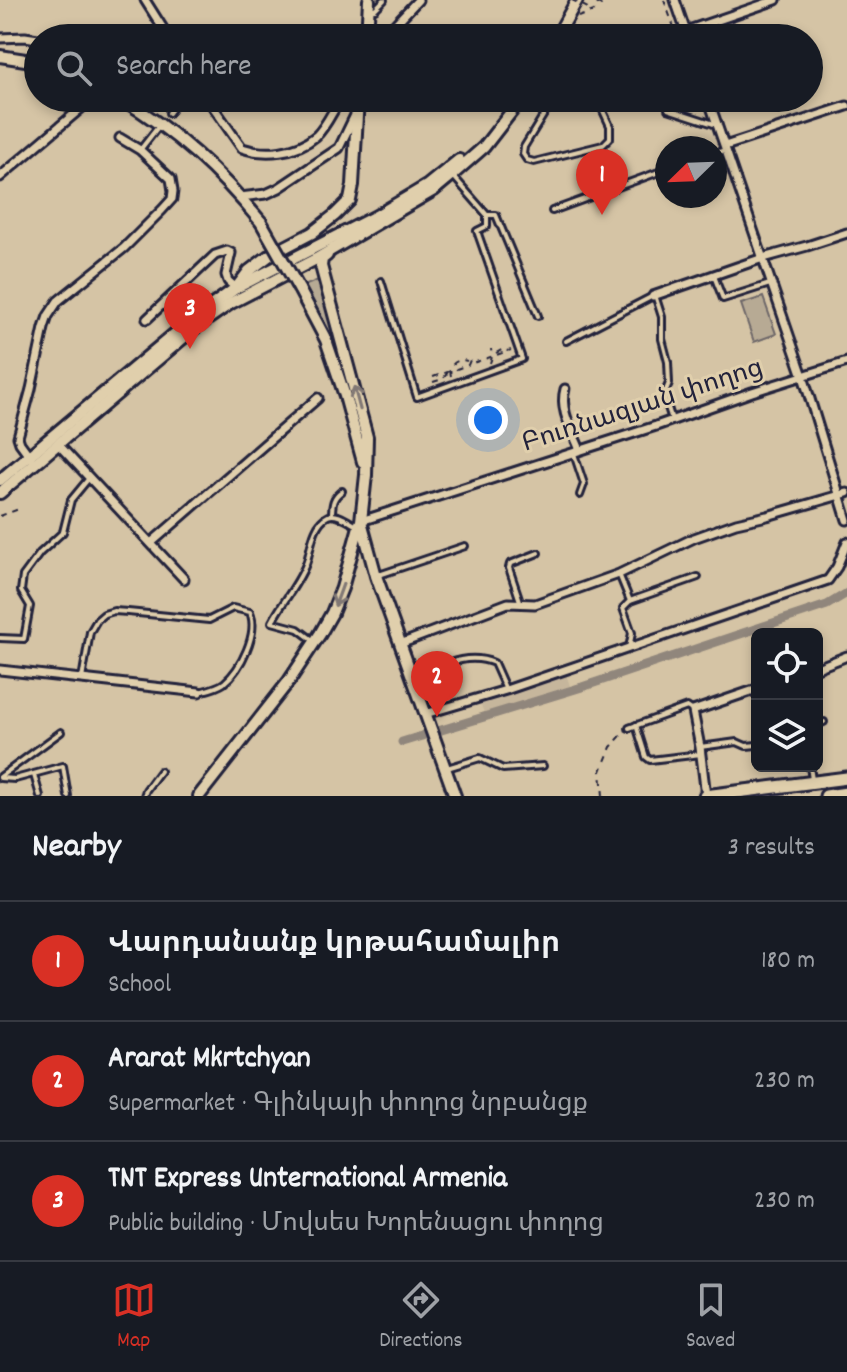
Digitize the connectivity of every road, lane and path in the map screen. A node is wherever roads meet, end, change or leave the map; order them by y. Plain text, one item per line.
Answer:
1 (145, 0) edge
2 (384, 0) edge
3 (418, 0) edge
4 (573, 0) edge
5 (603, 0) edge
6 (664, 0) edge
7 (675, 0) edge
8 (776, 0) edge
9 (369, 5) edge
10 (160, 24) edge
11 (395, 24) edge
12 (560, 24) edge
13 (673, 24) edge
14 (683, 24) edge
15 (715, 24) edge
16 (24, 37) edge
17 (0, 38) edge
18 (0, 56) edge
19 (24, 60) edge
20 (847, 106) edge
21 (77, 112) edge
22 (142, 112) edge
23 (217, 112) edge
24 (332, 112) edge
25 (355, 112) edge
26 (358, 112) edge
27 (504, 112) edge
28 (511, 112) edge
29 (545, 112) edge
30 (604, 112) edge
31 (677, 112) edge
32 (714, 112) edge
33 (160, 124) junction
34 (719, 126) junction
35 (722, 136) edge
36 (120, 138) dead end
37 (727, 147) edge
38 (140, 150) junction
39 (727, 154) edge
40 (655, 173) edge
41 (452, 175) junction
42 (0, 177) edge
43 (240, 197) junction
44 (552, 211) dead end
45 (487, 215) junction
46 (312, 233) junction
47 (847, 233) edge
48 (332, 250) junction
49 (315, 254) junction
50 (763, 258) junction
51 (714, 275) junction
52 (381, 281) dead end
53 (770, 284) junction
54 (236, 288) junction
55 (654, 296) junction
56 (538, 316) dead end
57 (147, 319) dead end
58 (566, 341) dead end
59 (491, 349) dead end
60 (468, 355) dead end
61 (493, 356) junction
62 (451, 360) dead end
63 (847, 362) edge
64 (471, 364) junction
65 (493, 364) dead end
66 (451, 366) junction
67 (487, 366) dead end
68 (449, 371) junction
69 (803, 376) junction
70 (433, 377) dead end
71 (452, 379) dead end
72 (433, 382) dead end
73 (565, 389) dead end
74 (318, 398) dead end
75 (672, 420) junction
76 (57, 443) junction
77 (576, 451) junction
78 (32, 459) junction
79 (366, 475) junction
80 (90, 477) junction
81 (0, 480) edge
82 (342, 491) dead end
83 (0, 493) edge
84 (843, 493) edge
85 (580, 495) dead end
86 (19, 509) dead end
87 (332, 515) junction
88 (0, 516) edge
89 (847, 520) edge
90 (360, 524) junction
91 (847, 542) edge
92 (151, 543) junction
93 (465, 546) dead end
94 (538, 553) dead end
95 (619, 574) junction
96 (376, 576) junction
97 (698, 577) dead end
98 (184, 579) dead end
99 (630, 601) junction
100 (521, 604) junction
101 (0, 638) edge
102 (315, 641) junction
103 (400, 644) junction
104 (629, 648) junction
105 (847, 656) edge
106 (823, 666) edge
107 (0, 670) edge
108 (413, 678) junction
109 (82, 679) junction
110 (506, 690) junction
111 (751, 691) edge
112 (199, 692) joint
113 (693, 711) junction
114 (426, 717) junction
115 (636, 725) junction
116 (629, 728) joint
117 (61, 732) dead end
118 (751, 746) edge
119 (701, 751) junction
120 (543, 766) dead end
121 (445, 768) junction
122 (160, 771) dead end
123 (811, 772) edge
124 (34, 774) junction
125 (0, 777) edge
126 (847, 778) edge
127 (813, 782) junction
128 (847, 793) edge
129 (40, 796) edge
130 (68, 796) edge
131 (144, 796) edge
132 (199, 796) edge
133 (455, 796) edge
134 (603, 796) edge
135 (705, 796) edge
136 (826, 796) edge

1 - 10 street
2 - 9 lane
3 - 11 street
4 - 5 path, bridge
4 - 12 main road
6 - 13 path
7 - 14 street
8 - 15 street
16 - 17 street
18 - 19 main road
20 - 37 street
21 - 42 street
22 - 33 main road
23 - 24 street
25 - 43 street
26 - 46 main road
27 - 49 main road
28 - 41 main road
29 - 30 lane
31 - 34 lane
32 - 34 street
33 - 38 lane
33 - 43 main road
34 - 35 street
36 - 38 street
38 - 78 street
39 - 50 street
40 - 44 lane
41 - 45 lane
41 - 48 main road
43 - 79 main road, bridge
45 - 52 lane
45 - 56 lane
46 - 49 main road
46 - 54 main road
47 - 50 street
48 - 49 main road
79 -> 48 main road
49 - 54 main road
49 - 76 main road
50 - 51 street
50 - 53 street
51 - 53 lane
51 - 55 street
53 - 69 street
54 - 57 street
54 - 78 main road
55 - 58 lane
55 - 75 lane
59 - 61 path
60 - 64 path
61 - 64 path
61 - 65 path
61 - 67 path
62 - 66 path
63 - 69 street, Բուռնազյան փողոց
64 - 66 path
64 - 68 path
66 - 68 path
68 - 70 path
68 - 71 path
68 - 72 path
69 - 75 street, Բուռնազյան փողոց
69 - 84 street
73 - 77 street
74 - 92 street
75 - 77 street, Բուռնազյան փողոց
76 - 78 main road
76 - 80 street
77 - 85 lane
77 - 90 street, Բուռնազյան փողոց
78 - 81 main road
78 - 83 main road
79 - 90 main road
80 - 92 street
80 - 101 lane
82 - 87 lane
84 - 89 street
84 - 95 street
86 - 88 path
87 - 90 lane
87 - 102 lane
90 - 96 main road
90 -> 102 main road
91 - 104 street
92 - 98 street
93 - 96 lane
94 - 100 lane
95 - 99 lane
95 - 100 street
96 - 103 main road
97 - 99 lane
99 - 104 lane
100 - 103 street
102 - 132 main road
103 - 108 main road
104 - 110 street
105 - 106 street
107 - 109 street
108 - 110 lane
108 - 114 main road
109 - 112 street
109 - 112 lane
110 - 114 street
111 - 113 street
113 - 115 lane
113 - 119 street
114 - 121 main road
115 - 116 lane
115 - 119 lane
116 - 134 path
117 - 125 lane
118 - 119 lane
119 - 135 street
120 - 121 lane
121 - 133 main road
122 - 131 lane
123 - 127 lane
124 - 125 lane
124 - 129 lane
124 - 130 lane
126 - 127 main road
127 - 135 main road
128 - 136 main road

